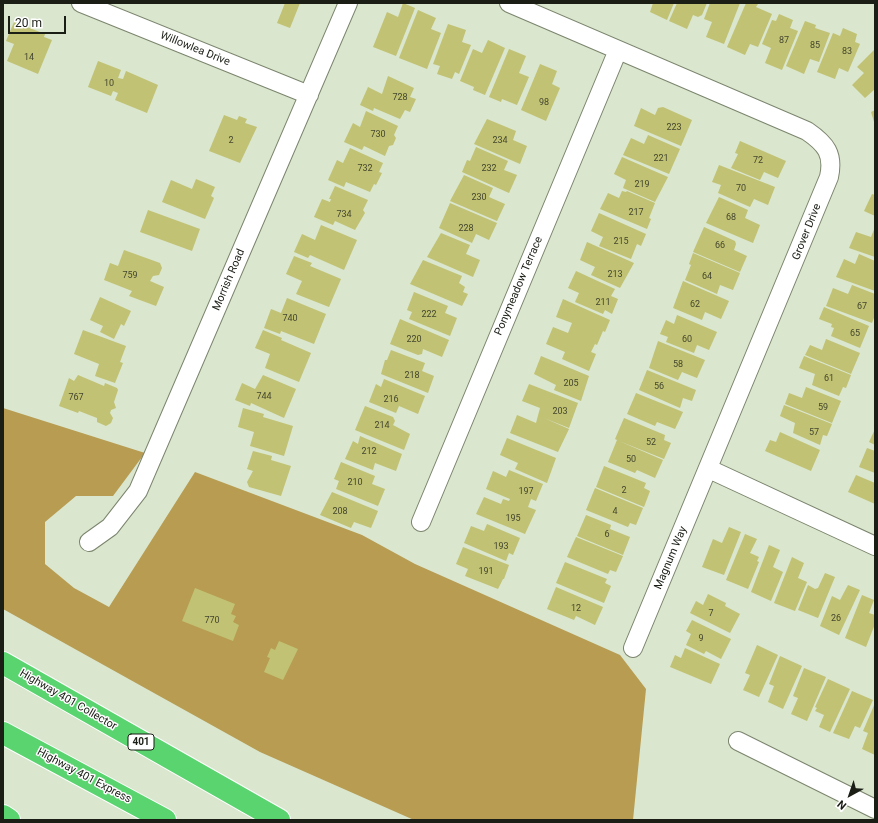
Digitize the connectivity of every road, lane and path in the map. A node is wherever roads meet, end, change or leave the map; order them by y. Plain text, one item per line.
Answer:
1 (81, 3) edge
2 (348, 3) edge
3 (509, 3) edge
4 (618, 50) junction
5 (309, 95) junction
6 (709, 469) junction
7 (421, 522) dead end
8 (89, 542) dead end
9 (875, 546) edge
10 (633, 648) dead end
11 (3, 663) edge
12 (3, 733) edge
13 (738, 741) dead end
14 (875, 809) edge
15 (3, 816) edge
16 (10, 820) edge
17 (165, 820) edge
18 (279, 820) edge

1 - 5 street, Willowlea Drive
2 - 5 street, Morrish Road
3 - 4 street, Grover Drive
4 - 6 street, Grover Drive
4 - 7 street, Ponymeadow Terrace
5 - 8 street, Morrish Road
6 - 9 street
6 - 10 street, Magnum Way
11 - 18 highway, Highway 401 Collector / 401
12 - 17 highway, Highway 401 Express
13 - 14 street
15 - 16 highway

